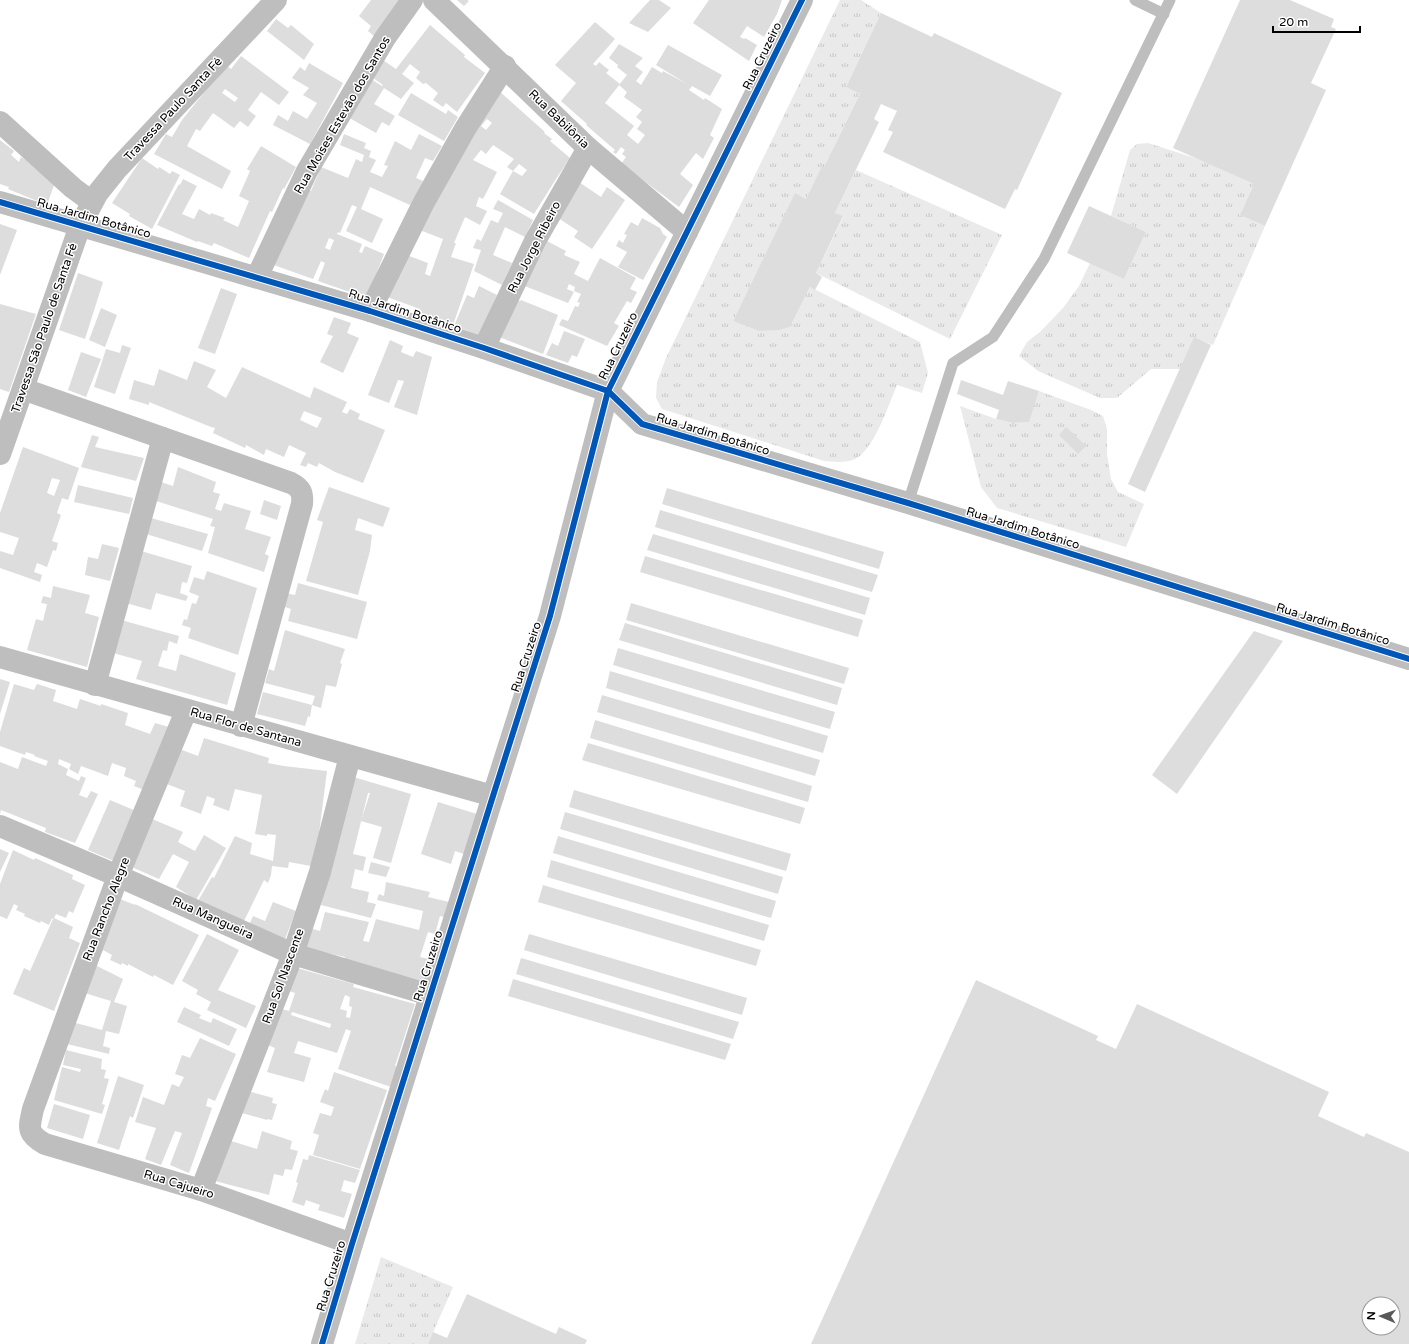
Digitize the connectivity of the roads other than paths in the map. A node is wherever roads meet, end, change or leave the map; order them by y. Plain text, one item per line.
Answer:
1 (276, 0) edge
2 (412, 0) edge
3 (434, 0) edge
4 (802, 0) edge
5 (1135, 0) edge
6 (1170, 0) edge
7 (1164, 14) junction
8 (505, 66) junction
9 (0, 122) edge
10 (588, 148) junction
11 (0, 202) edge
12 (92, 202) junction
13 (80, 226) junction
14 (687, 232) junction
15 (257, 277) junction
16 (370, 311) junction
17 (484, 348) junction
18 (23, 389) junction
19 (608, 391) junction
20 (162, 438) junction
21 (0, 454) edge
22 (908, 503) junction
23 (0, 657) edge
24 (1409, 659) edge
25 (95, 685) junction
26 (186, 711) junction
27 (241, 726) junction
28 (350, 756) junction
29 (493, 796) junction
30 (0, 826) edge
31 (118, 876) junction
32 (293, 954) junction
33 (430, 995) junction
34 (33, 1109) joint
35 (201, 1190) junction
36 (352, 1244) junction
37 (322, 1344) edge

1 - 12 street, Travessa Paulo Santa Fé
2 - 15 street, Rua Moises Estevão dos Santos
3 - 8 street, Rua Babilônia
4 - 14 street, Rua Cruzeiro
5 - 7 lane
6 - 7 lane
7 - 22 lane
8 - 10 street, Rua Babilônia
8 - 16 street
9 - 12 street
10 - 14 street, Rua Babilônia
10 - 17 street, Rua Jorge Ribeiro
11 - 13 street, Rua Jardim Botânico
12 - 13 street, Travessa Paulo Santa Fé
13 - 15 street, Rua Jardim Botânico
13 - 18 street, Travessa São Paulo de Santa Fé
14 - 19 street, Rua Cruzeiro
15 - 16 street, Rua Jardim Botânico
16 - 17 street, Rua Jardim Botânico
17 - 19 street, Rua Jardim Botânico
18 - 20 street
18 - 21 street, Travessa São Paulo de Santa Fé
19 - 22 street, Rua Jardim Botânico
19 - 29 street, Rua Cruzeiro
20 - 25 street
20 - 27 street
22 - 24 street, Rua Jardim Botânico
23 - 25 street, Rua Flor de Santana
25 - 26 street, Rua Flor de Santana
26 - 27 street, Rua Flor de Santana
26 - 31 street, Rua Rancho Alegre
27 - 28 street, Rua Flor de Santana
28 - 29 street, Rua Flor de Santana
28 - 32 street, Rua Sol Nascente
29 - 33 street, Rua Cruzeiro
30 - 31 street, Rua Mangueira
31 - 32 street, Rua Mangueira
31 - 34 street, Rua Rancho Alegre
32 - 33 street, Rua Mangueira
32 - 35 street, Rua Sol Nascente
33 - 36 street, Rua Cruzeiro
34 - 35 street, Rua Cajueiro
35 - 36 street, Rua Cajueiro
36 - 37 street, Rua Cruzeiro

